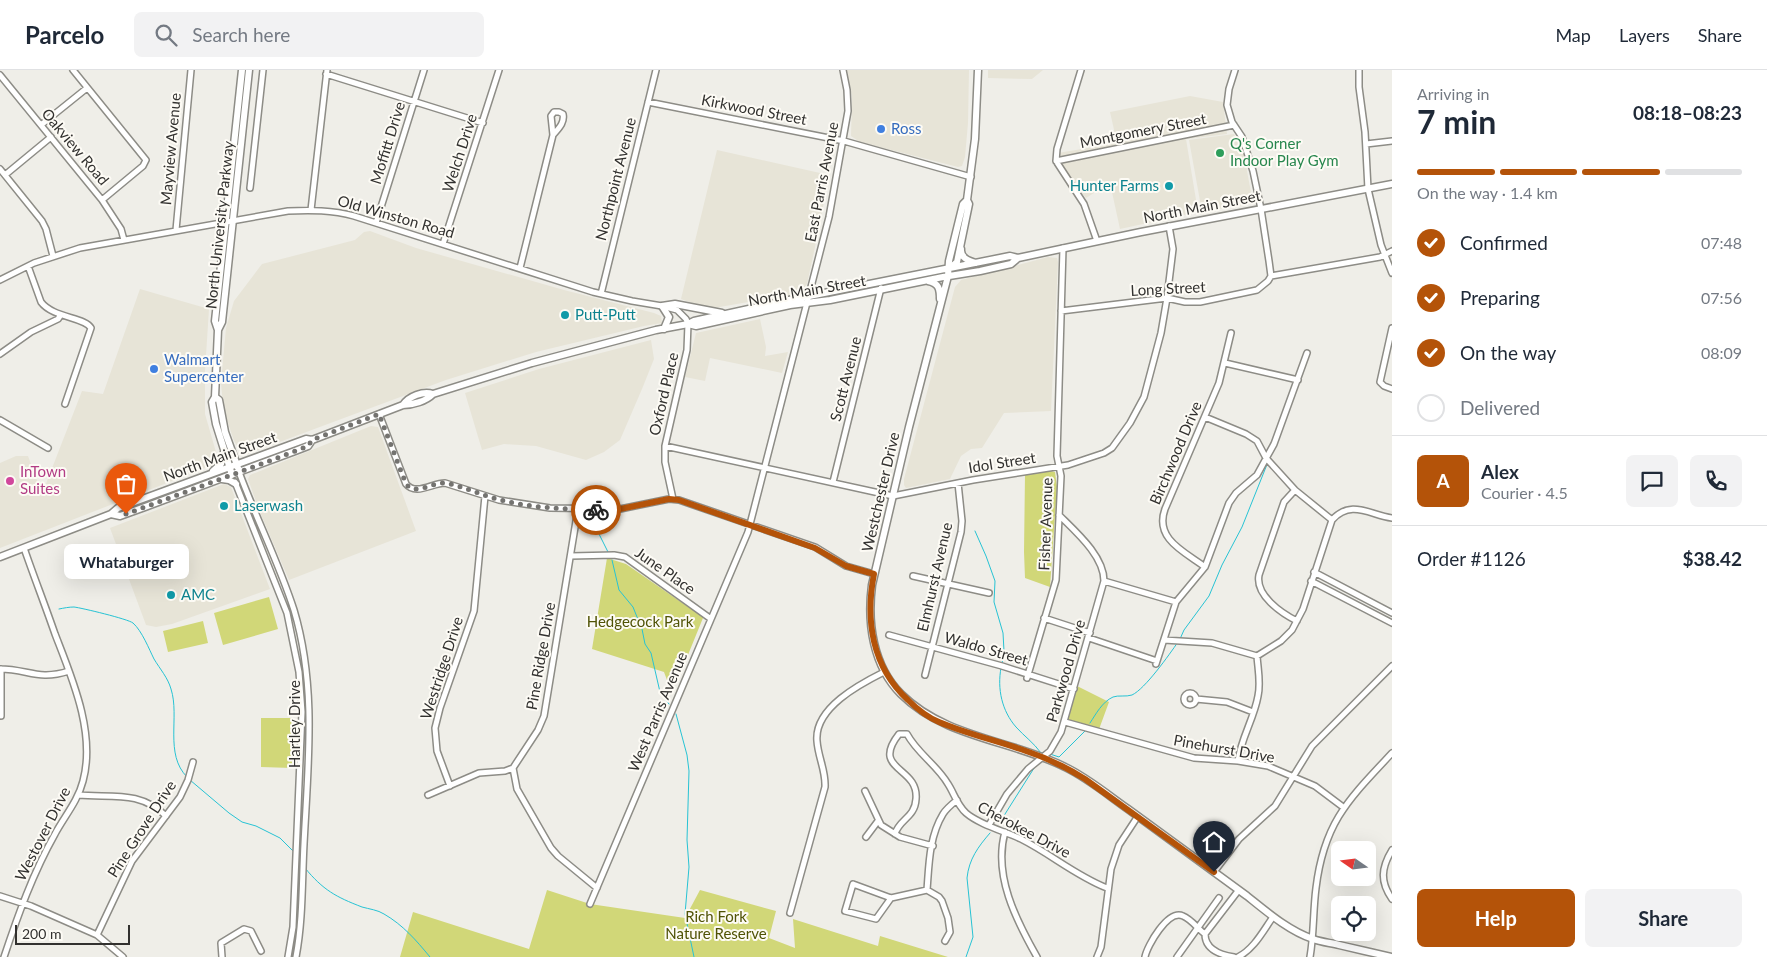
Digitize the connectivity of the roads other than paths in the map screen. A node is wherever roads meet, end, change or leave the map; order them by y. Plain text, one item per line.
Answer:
1 (73, 70) edge
2 (191, 70) edge
3 (242, 70) edge
4 (249, 70) edge
5 (263, 70) edge
6 (424, 70) edge
7 (499, 70) edge
8 (656, 70) edge
9 (843, 70) edge
10 (978, 70) edge
11 (1081, 70) edge
12 (1235, 70) edge
13 (1359, 70) edge
14 (327, 72) edge
15 (0, 75) edge
16 (87, 88) junction
17 (414, 102) junction
18 (648, 102) junction
19 (482, 123) junction
20 (41, 125) junction
21 (1234, 125) junction
22 (553, 135) dead end
23 (51, 137) junction
24 (844, 140) junction
25 (1392, 141) edge
26 (1366, 144) junction
27 (1056, 161) junction
28 (0, 169) edge
29 (5, 175) junction
30 (971, 177) junction
31 (1392, 184) edge
32 (250, 188) dead end
33 (1368, 189) junction
34 (102, 200) junction
35 (967, 200) junction
36 (1261, 209) junction
37 (311, 210) junction
38 (233, 220) junction
39 (226, 222) junction
40 (376, 223) junction
41 (1169, 226) junction
42 (176, 230) junction
43 (962, 238) junction
44 (124, 240) junction
45 (1097, 241) junction
46 (443, 244) junction
47 (1063, 248) junction
48 (1392, 251) edge
49 (1384, 254) junction
50 (53, 256) junction
51 (1018, 258) junction
52 (977, 263) junction
53 (28, 266) junction
54 (520, 268) junction
55 (949, 273) junction
56 (1392, 273) edge
57 (1271, 276) junction
58 (0, 280) edge
59 (924, 280) junction
60 (880, 282) junction
61 (880, 290) junction
62 (601, 294) junction
63 (1167, 298) junction
64 (809, 300) junction
65 (662, 306) junction
66 (1061, 311) junction
67 (728, 314) junction
68 (938, 315) junction
69 (60, 316) junction
70 (688, 324) junction
71 (1392, 328) edge
72 (664, 329) junction
73 (218, 330) junction
74 (1231, 333) dead end
75 (1307, 353) dead end
76 (0, 354) edge
77 (1225, 363) junction
78 (1298, 380) junction
79 (1392, 389) edge
80 (430, 393) junction
81 (406, 403) junction
82 (66, 404) dead end
83 (379, 414) junction
84 (1205, 417) junction
85 (0, 420) edge
86 (312, 440) junction
87 (297, 443) junction
88 (665, 446) junction
89 (48, 448) dead end
90 (228, 450) junction
91 (295, 451) junction
92 (1266, 458) junction
93 (251, 460) junction
94 (237, 465) junction
95 (229, 467) junction
96 (765, 467) junction
97 (1060, 467) junction
98 (236, 473) junction
99 (209, 474) junction
100 (221, 479) junction
101 (833, 482) junction
102 (958, 483) junction
103 (236, 484) junction
104 (1295, 490) junction
105 (485, 496) junction
106 (893, 496) junction
107 (673, 499) junction
108 (578, 509) junction
109 (111, 514) junction
110 (1059, 515) junction
111 (1392, 518) edge
112 (1332, 520) junction
113 (750, 524) junction
114 (24, 548) junction
115 (571, 556) junction
116 (0, 558) edge
117 (1206, 567) junction
118 (1314, 572) junction
119 (874, 574) junction
120 (913, 576) dead end
121 (1104, 581) junction
122 (1311, 581) junction
123 (947, 585) junction
124 (989, 593) dead end
125 (1176, 602) junction
126 (1392, 613) edge
127 (1044, 618) junction
128 (711, 619) junction
129 (1297, 621) junction
130 (1392, 623) edge
131 (889, 635) dead end
132 (1090, 635) junction
133 (1164, 640) junction
134 (932, 646) junction
135 (1257, 656) junction
136 (1392, 666) edge
137 (1, 669) edge
138 (69, 671) junction
139 (884, 672) junction
140 (925, 675) dead end
141 (1027, 676) junction
142 (1074, 689) junction
143 (1196, 699) dead end
144 (1253, 712) junction
145 (1, 716) edge
146 (1065, 722) junction
147 (1392, 753) edge
148 (1043, 757) junction
149 (1238, 761) junction
150 (193, 762) dead end
151 (512, 768) junction
152 (1293, 776) junction
153 (450, 786) junction
154 (865, 791) dead end
155 (78, 795) junction
156 (428, 795) dead end
157 (956, 800) junction
158 (1343, 807) junction
159 (166, 816) junction
160 (1138, 816) junction
161 (878, 821) junction
162 (989, 825) junction
163 (1005, 832) junction
164 (895, 834) junction
165 (866, 837) dead end
166 (933, 846) junction
167 (1392, 850) edge
168 (1214, 872) junction
169 (597, 888) junction
170 (1108, 888) junction
171 (927, 890) junction
172 (1238, 891) junction
173 (0, 896) edge
174 (891, 898) junction
175 (1219, 898) dead end
176 (1392, 899) edge
177 (22, 904) junction
178 (590, 904) dead end
179 (790, 913) dead end
180 (1273, 917) junction
181 (1197, 928) junction
182 (1205, 934) junction
183 (97, 935) junction
184 (1313, 939) junction
185 (944, 941) dead end
186 (261, 950) dead end
187 (4, 957) edge
188 (123, 957) edge
189 (222, 957) edge
190 (288, 957) edge
191 (296, 957) edge
192 (1037, 957) edge
193 (1097, 957) edge
194 (1144, 957) edge
195 (1177, 957) edge
196 (1236, 957) edge
197 (1310, 957) edge
198 (1391, 957) edge

1 - 16 street
2 - 42 street, Mayview Avenue
3 - 39 main road, North University Parkway
4 - 38 main road, North University Parkway
5 - 32 street
6 - 17 street, Moffitt Drive
7 - 19 street, Welch Drive
8 - 18 street, Northpoint Avenue
9 - 24 street, East Parris Avenue
10 - 30 main road
11 - 27 street
12 - 21 street
13 - 26 street
14 - 17 street
14 - 37 street
15 - 20 street, Oakview Road
16 - 20 street
16 - 34 street
17 - 19 street
17 - 40 street, Moffitt Drive
18 - 24 street, Kirkwood Street
18 - 62 street, Northpoint Avenue
19 - 46 street, Welch Drive
20 - 23 street, Oakview Road
21 - 27 street, Montgomery Street
21 - 36 street
22 - 54 street
23 - 29 street
23 - 34 street, Oakview Road
24 - 30 street, Kirkwood Street
24 - 64 street, East Parris Avenue
25 - 26 street
26 - 33 street
27 - 45 street
28 - 29 street
29 - 50 street
30 - 35 main road
31 - 33 main road, North Main Street
33 - 36 main road, North Main Street
33 - 49 street
34 - 44 street, Oakview Road
35 - 43 main road
35 - 55 main road
36 - 41 main road, North Main Street
36 - 57 street
37 - 38 street, Old Winston Road
37 - 40 street, Old Winston Road
38 - 39 street, Old Winston Road
38 - 73 main road, North University Parkway
39 - 42 street, Old Winston Road
39 - 73 main road, North University Parkway
40 - 46 street, Old Winston Road
41 - 45 main road, North Main Street
41 - 63 street, Idol Street
42 - 44 street, Old Winston Road
43 - 52 main road
43 - 55 main road
44 - 50 street, Old Winston Road
45 - 47 main road, North Main Street
46 - 54 street, Old Winston Road
47 - 51 main road, North Main Street
47 - 66 street, Fisher Avenue
48 - 49 street
49 - 56 street
49 - 57 street
50 - 53 street, Old Winston Road
51 - 52 main road, North Main Street
51 - 55 main road, North Main Street
52 - 55 main road, North Main Street
53 - 58 street, Old Winston Road
53 - 69 street
54 - 62 street, Old Winston Road
55 - 59 main road, North Main Street
55 - 60 main road, North Main Street
55 - 68 main road, Westchester Drive
57 - 63 street, Long Street
59 - 61 main road, North Main Street
59 - 68 main road
60 - 61 street, Scott Avenue
60 - 64 main road, North Main Street
61 - 64 main road, North Main Street
61 - 101 street, Scott Avenue
62 - 65 street, Old Winston Road
63 - 66 street, Long Street
63 - 97 street, Idol Street
64 - 67 main road, North Main Street
64 - 70 main road, North Main Street
64 - 96 street, West Parris Avenue
65 - 67 main road
65 - 70 street, Old Winston Road
65 - 72 main road
66 - 97 street, Fisher Avenue
67 - 70 main road, North Main Street
68 - 106 main road, Westchester Drive
69 - 76 street
69 - 82 street
70 - 72 main road, North Main Street
70 - 88 street, Oxford Place
71 - 79 street
72 - 80 main road, North Main Street
73 - 90 main road
74 - 77 street, Birchwood Drive
75 - 78 street
77 - 78 street
77 - 84 street, Birchwood Drive
78 - 92 street
80 - 81 main road, North Main Street
80 - 81 main road, North Main Street
81 - 83 main road, North Main Street
83 - 86 main road, North Main Street
83 - 105 street
84 - 92 street
84 - 117 street, Birchwood Drive
85 - 89 street
86 - 87 main road, North Main Street
86 - 91 main road, North Main Street
87 - 91 main road
87 - 93 main road, North Main Street
88 - 96 street, Idol Street
88 - 107 street, Oxford Place
90 - 93 main road
90 - 94 main road
90 - 95 main road
90 - 99 main road
91 - 98 main road, North Main Street
92 - 104 street
92 - 117 street
93 - 94 main road, North Main Street
94 - 95 main road, North Main Street
94 - 98 main road
95 - 98 main road
95 - 99 main road, North Main Street
96 - 101 street, Idol Street
96 - 113 street, West Parris Avenue
97 - 102 street, Idol Street
97 - 110 street, Fisher Avenue
98 - 100 main road, North Main Street
98 - 103 street, Hartley Drive
98 - 191 street, Hartley Drive
99 - 109 main road, North Main Street
100 - 103 main road
100 - 109 main road, North Main Street
101 - 106 street, Idol Street
102 - 106 street, Idol Street
102 - 123 street, Elmhurst Avenue
103 - 190 street, Hartley Drive
104 - 112 street
104 - 129 street
105 - 108 street
105 - 153 street, Westridge Drive
106 - 119 main road, Westchester Drive
107 - 108 street
107 - 113 street
108 - 115 street, Pine Ridge Drive
109 - 114 main road, North Main Street
110 - 121 street
110 - 127 street, Fisher Avenue
111 - 112 street
112 - 118 street
113 - 119 street
113 - 128 street, West Parris Avenue
114 - 116 main road, North Main Street
114 - 138 street, Westover Drive
115 - 128 street, June Place
115 - 151 street, Pine Ridge Drive
117 - 125 street
118 - 122 street
118 - 126 street
119 - 139 main road, Westchester Drive
120 - 123 street
121 - 125 street
121 - 132 street, Parkwood Drive
122 - 129 street
122 - 130 street
123 - 124 street
123 - 134 street, Elmhurst Avenue
125 - 133 street
127 - 132 street
127 - 141 street, Fisher Avenue
128 - 169 street, West Parris Avenue
129 - 135 street
131 - 134 street, Waldo Street
132 - 133 street
132 - 142 street, Parkwood Drive
133 - 135 street
134 - 140 street, Elmhurst Avenue
134 - 141 street, Waldo Street
135 - 144 street
136 - 152 street
137 - 138 street
137 - 145 street
138 - 155 street, Westover Drive
139 - 148 main road, Westchester Drive
139 - 179 street
141 - 142 street, Waldo Street
142 - 146 street, Parkwood Drive
143 - 144 street
144 - 149 street
146 - 148 street, Parkwood Drive
146 - 149 street, Pinehurst Drive
147 - 158 street
148 - 160 main road, Westchester Drive
148 - 162 street, Parkwood Drive
149 - 152 street, Pinehurst Drive
150 - 159 street, Pine Grove Drive
151 - 153 street
151 - 169 street
152 - 158 street, Pinehurst Drive
152 - 168 street
153 - 156 street
154 - 161 street
155 - 159 street
155 - 177 street, Westover Drive
157 - 162 street, Cherokee Drive
157 - 164 street, Cherokee Drive
157 - 166 street
158 - 184 street
159 - 183 street, Pine Grove Drive
160 - 168 main road, Westchester Drive
160 - 170 street
161 - 164 street
161 - 165 street
162 - 163 street, Cherokee Drive
163 - 170 street, Cherokee Drive
163 - 192 street
164 - 166 street
166 - 171 street
167 - 176 street
168 - 172 main road, Westchester Drive
169 - 178 street, West Parris Avenue
170 - 193 street
171 - 174 street
171 - 185 street
172 - 180 main road, Westchester Drive
172 - 182 street
173 - 177 street
174 - 174 street
175 - 181 street
177 - 183 street
177 - 187 street, Westover Drive
180 - 184 main road, Westchester Drive
180 - 196 street
181 - 182 street
181 - 194 street
181 - 195 street
182 - 196 street
183 - 188 street
184 - 197 street
184 - 198 main road, Westchester Drive
186 - 189 street

